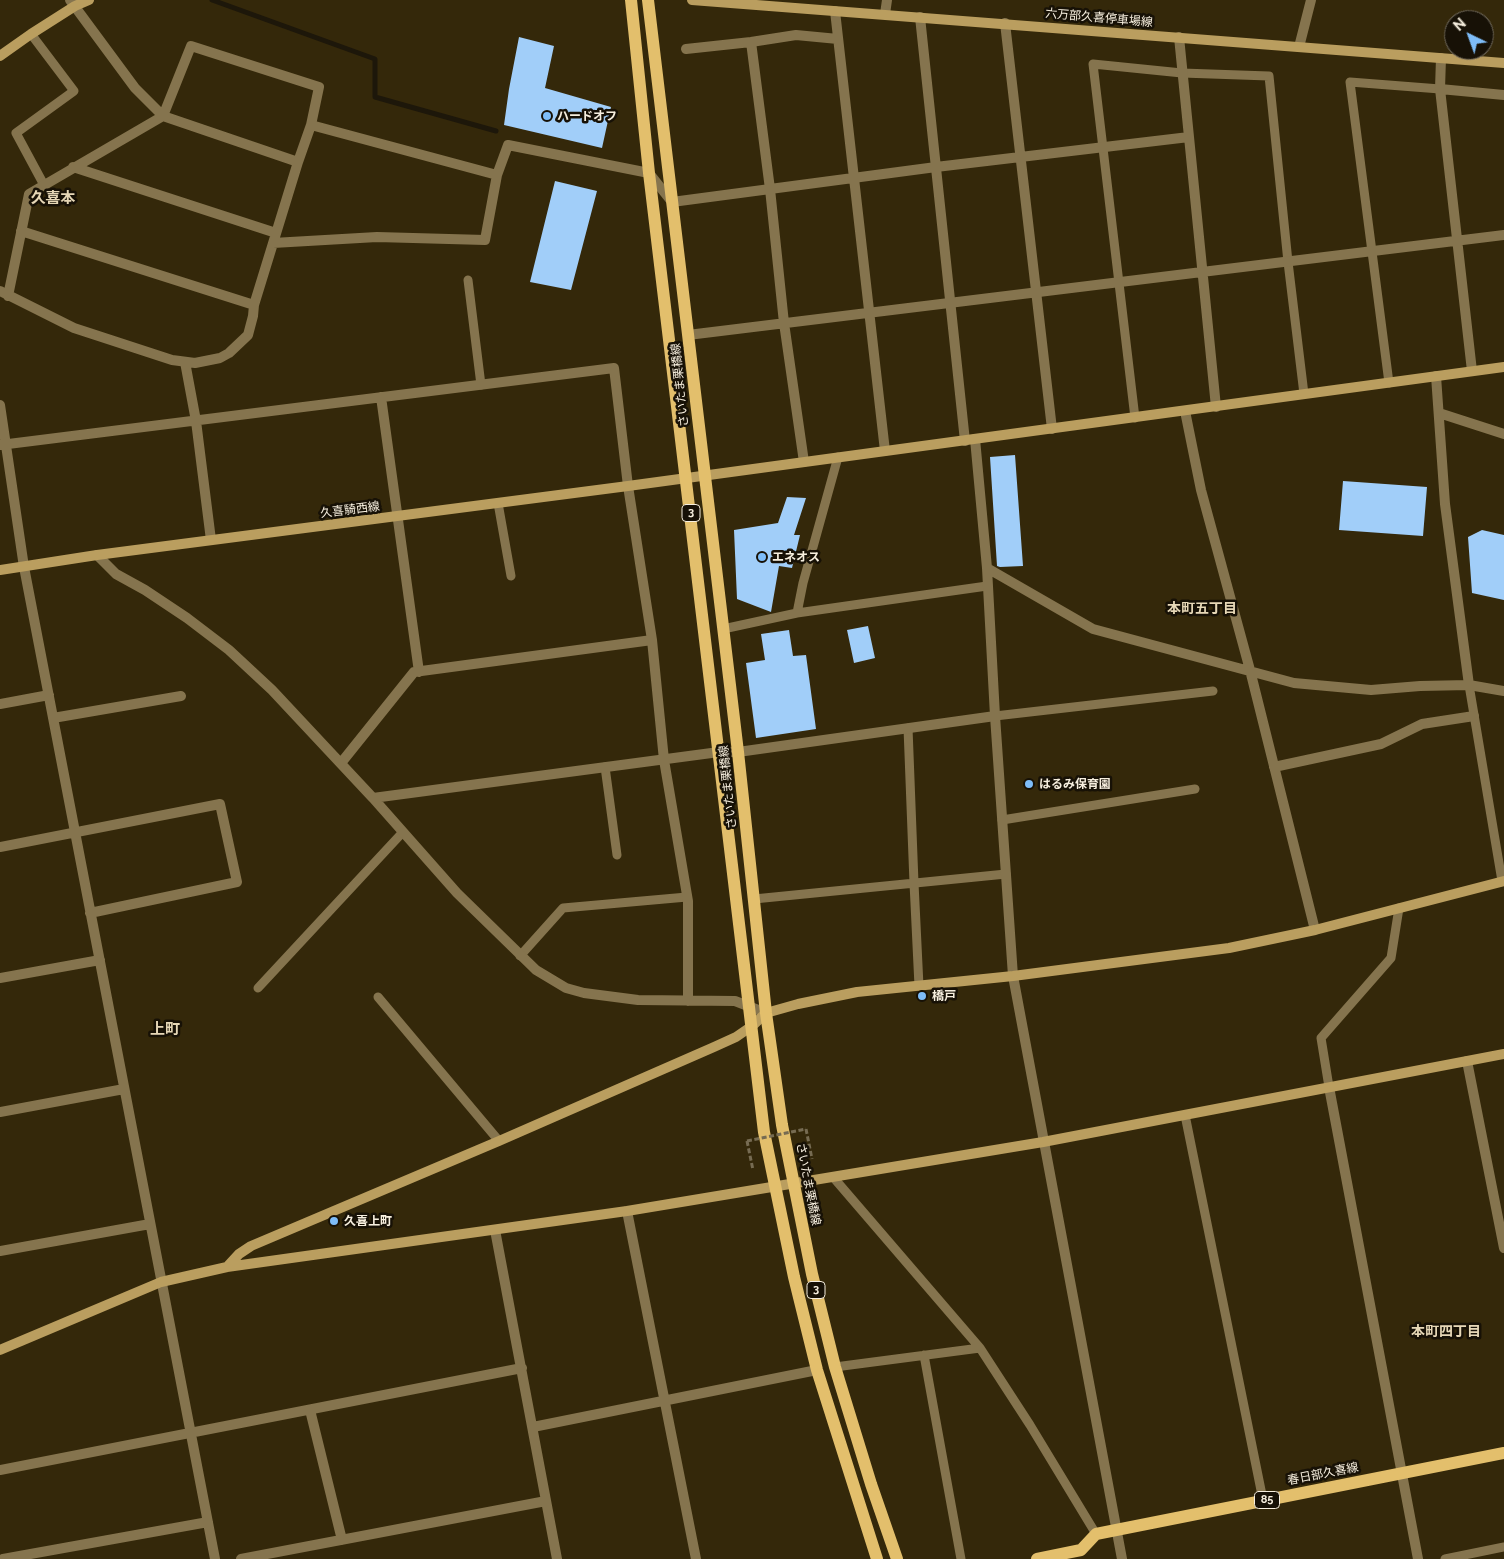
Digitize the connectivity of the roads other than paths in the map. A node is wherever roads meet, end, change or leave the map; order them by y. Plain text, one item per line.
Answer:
1 (88, 0) edge
2 (631, 0) edge
3 (648, 0) edge
4 (692, 0) edge
5 (887, 0) edge
6 (1311, 0) edge
7 (73, 3) edge
8 (835, 11) junction
9 (885, 14) junction
10 (920, 16) junction
11 (1005, 23) junction
12 (31, 34) junction
13 (1178, 37) junction
14 (838, 39) junction
15 (751, 42) junction
16 (1299, 47) junction
17 (686, 49) dead end
18 (0, 56) edge
19 (1441, 58) junction
20 (1504, 63) edge
21 (1182, 74) junction
22 (1440, 89) junction
23 (1504, 95) edge
24 (163, 116) junction
25 (311, 125) junction
26 (1190, 137) junction
27 (1104, 147) junction
28 (1021, 157) junction
29 (298, 162) junction
30 (73, 167) junction
31 (936, 167) junction
32 (649, 173) junction
33 (497, 175) junction
34 (854, 178) junction
35 (44, 184) junction
36 (770, 189) junction
37 (672, 202) junction
38 (21, 231) junction
39 (1504, 235) edge
40 (275, 238) junction
41 (1457, 241) junction
42 (1371, 251) junction
43 (1288, 262) junction
44 (1203, 272) junction
45 (468, 280) dead end
46 (1119, 282) junction
47 (1036, 292) junction
48 (4, 294) edge
49 (950, 303) junction
50 (254, 305) junction
51 (869, 313) junction
52 (784, 323) junction
53 (688, 335) junction
54 (185, 362) junction
55 (1504, 367) edge
56 (1472, 371) junction
57 (1436, 376) junction
58 (1388, 383) junction
59 (481, 384) junction
60 (1304, 394) junction
61 (381, 397) junction
62 (0, 405) edge
63 (1216, 407) junction
64 (1185, 411) junction
65 (1439, 413) junction
66 (1135, 418) junction
67 (196, 421) junction
68 (1052, 429) junction
69 (1504, 434) edge
70 (970, 440) junction
71 (3, 445) edge
72 (885, 451) junction
73 (838, 458) junction
74 (804, 462) junction
75 (704, 476) junction
76 (686, 478) junction
77 (628, 486) junction
78 (498, 503) junction
79 (398, 516) junction
80 (211, 540) junction
81 (96, 555) junction
82 (24, 567) junction
83 (987, 568) junction
84 (0, 570) edge
85 (511, 576) dead end
86 (987, 586) junction
87 (797, 613) junction
88 (723, 629) junction
89 (652, 640) junction
90 (1250, 670) junction
91 (419, 672) junction
92 (1469, 685) junction
93 (1504, 690) edge
94 (1213, 691) dead end
95 (48, 695) junction
96 (181, 696) dead end
97 (0, 704) edge
98 (995, 716) junction
99 (1474, 716) junction
100 (53, 718) junction
101 (908, 728) junction
102 (719, 752) junction
103 (738, 752) junction
104 (664, 760) junction
105 (341, 764) junction
106 (605, 767) junction
107 (1274, 767) junction
108 (1195, 789) dead end
109 (374, 798) junction
110 (1002, 820) junction
111 (74, 832) junction
112 (403, 832) junction
113 (0, 847) edge
114 (617, 855) dead end
115 (1006, 874) junction
116 (1503, 881) edge
117 (914, 883) junction
118 (687, 897) junction
119 (754, 899) junction
120 (1399, 908) junction
121 (90, 913) junction
122 (1315, 930) junction
123 (520, 956) junction
124 (100, 960) junction
125 (1013, 976) junction
126 (0, 978) edge
127 (920, 986) junction
128 (258, 988) dead end
129 (378, 997) dead end
130 (688, 1001) junction
131 (750, 1007) junction
132 (766, 1013) junction
133 (752, 1026) junction
134 (1504, 1054) edge
135 (1467, 1061) junction
136 (1329, 1087) junction
137 (124, 1089) junction
138 (0, 1112) edge
139 (1185, 1115) junction
140 (499, 1141) junction
141 (1043, 1142) junction
142 (833, 1177) junction
143 (793, 1183) junction
144 (774, 1186) junction
145 (627, 1212) junction
146 (150, 1224) junction
147 (495, 1230) junction
148 (1504, 1248) edge
149 (0, 1251) edge
150 (227, 1267) junction
151 (161, 1282) junction
152 (980, 1348) junction
153 (0, 1350) edge
154 (924, 1355) junction
155 (835, 1366) junction
156 (522, 1368) junction
157 (817, 1370) junction
158 (665, 1400) junction
159 (310, 1410) junction
160 (533, 1427) junction
161 (191, 1434) junction
162 (1504, 1453) edge
163 (0, 1470) edge
164 (1402, 1473) junction
165 (1263, 1500) junction
166 (546, 1501) junction
167 (208, 1522) junction
168 (1116, 1529) junction
169 (1096, 1534) junction
170 (342, 1540) junction
171 (1504, 1547) edge
172 (3, 1559) edge
173 (215, 1559) edge
174 (241, 1559) edge
175 (557, 1559) edge
176 (696, 1559) edge
177 (876, 1559) edge
178 (897, 1559) edge
179 (961, 1559) edge
180 (1037, 1559) edge
181 (1122, 1559) edge
182 (1418, 1559) edge
183 (1445, 1559) edge

1 - 7 street
2 - 32 main road, さいたま栗橋線 / 3
3 - 37 main road, さいたま栗橋線 / 3
4 - 8 street, 六万部久喜停車場線
5 - 9 street
6 - 16 street
7 - 12 street
7 - 24 street
8 - 9 street, 六万部久喜停車場線
8 - 14 street
9 - 10 street, 六万部久喜停車場線
10 - 11 street, 六万部久喜停車場線
10 - 31 street
11 - 13 street, 六万部久喜停車場線
11 - 28 street
12 - 18 street
12 - 35 lane
13 - 16 street, 六万部久喜停車場線
13 - 21 street
14 - 15 street
14 - 34 street
15 - 17 street
15 - 36 street
16 - 19 street, 六万部久喜停車場線
19 - 20 street, 六万部久喜停車場線
19 - 22 street
21 - 26 street
21 - 27 lane
21 - 43 lane
22 - 23 street
22 - 41 street
22 - 42 lane
24 - 25 street
24 - 29 street
24 - 30 street
25 - 29 street
25 - 33 street
26 - 27 street
26 - 44 street
27 - 28 street
27 - 46 lane
28 - 31 street
28 - 47 street
29 - 40 street
30 - 35 street
30 - 40 street
31 - 34 street
31 - 49 street
32 - 33 street
32 - 37 street
32 - 76 main road, さいたま栗橋線 / 3
33 - 40 street
34 - 36 street
34 - 51 street
35 - 38 street
36 - 37 street
36 - 52 street
37 - 53 main road, さいたま栗橋線 / 3
38 - 48 street
38 - 50 street
39 - 41 street
40 - 50 street
41 - 42 street
41 - 56 street
42 - 43 street
42 - 58 lane
43 - 44 street
43 - 60 lane
44 - 46 street
44 - 63 street
45 - 59 lane
46 - 47 street
46 - 66 lane
47 - 49 street
47 - 68 street
48 - 54 street
49 - 51 street
49 - 70 street
50 - 54 street
51 - 52 street
51 - 72 street
52 - 53 street
52 - 74 street
53 - 75 main road, さいたま栗橋線 / 3
54 - 67 street
55 - 56 street, 久喜騎西線
56 - 57 street, 久喜騎西線
57 - 58 street, 久喜騎西線
57 - 65 street
58 - 60 street, 久喜騎西線
59 - 61 street
59 - 77 street
60 - 63 street, 久喜騎西線
61 - 67 street
61 - 79 street
62 - 71 street
63 - 64 street, 久喜騎西線
64 - 66 street, 久喜騎西線
64 - 90 street
65 - 69 street
65 - 92 street
66 - 68 street, 久喜騎西線
67 - 71 street
67 - 80 street
68 - 70 street, 久喜騎西線
70 - 72 street, 久喜騎西線
70 - 83 street
71 - 82 street
72 - 73 street, 久喜騎西線
73 - 74 street, 久喜騎西線
73 - 87 lane
74 - 75 street, 久喜騎西線
75 - 76 street, 久喜騎西線
75 - 88 main road, さいたま栗橋線 / 3
76 - 77 street, 久喜騎西線
76 - 102 main road, さいたま栗橋線 / 3
77 - 78 street, 久喜騎西線
77 - 89 street
78 - 79 street, 久喜騎西線
78 - 85 lane
79 - 80 street, 久喜騎西線
79 - 91 street
80 - 81 street, 久喜騎西線
81 - 82 street, 久喜騎西線
81 - 105 street
82 - 84 street, 久喜騎西線
82 - 95 street
83 - 86 street
83 - 90 street
86 - 87 lane
86 - 98 street
87 - 88 lane
88 - 103 main road, さいたま栗橋線 / 3
89 - 91 street
89 - 104 street
90 - 92 street
90 - 107 street
91 - 105 street
92 - 93 street
92 - 99 lane
94 - 98 lane
95 - 97 street
95 - 100 street
96 - 100 street
98 - 101 street
98 - 110 street
99 - 107 street
99 - 116 lane
100 - 111 street
101 - 103 street
101 - 117 lane
102 - 103 street
102 - 104 street
102 - 131 main road, さいたま栗橋線 / 3
103 - 119 main road, さいたま栗橋線 / 3
104 - 106 street
104 - 118 street
105 - 109 street
106 - 109 street
106 - 114 lane
107 - 122 street
108 - 110 lane
109 - 112 street
110 - 115 street
111 - 113 street
111 - 121 street
111 - 121 street
112 - 123 street
112 - 128 lane
115 - 117 lane
115 - 125 street
116 - 120 street
117 - 119 lane
117 - 127 lane
118 - 123 lane
118 - 130 street
119 - 132 main road, さいたま栗橋線 / 3
120 - 122 street
120 - 136 lane
121 - 124 street
122 - 125 street
123 - 130 street
124 - 126 street
124 - 137 street
125 - 127 street
125 - 141 street
127 - 132 street
129 - 140 lane
130 - 131 street
131 - 132 street
131 - 133 main road, さいたま栗橋線 / 3
132 - 133 street
132 - 143 main road, さいたま栗橋線 / 3
133 - 140 street
133 - 144 main road, さいたま栗橋線 / 3
134 - 135 street
135 - 136 street
135 - 148 street
136 - 139 street
136 - 164 street
137 - 138 street
137 - 146 street
139 - 141 street
139 - 165 lane
140 - 150 street
141 - 142 street
141 - 168 street
142 - 143 street
142 - 152 lane
143 - 144 street
143 - 155 main road, さいたま栗橋線 / 3
144 - 145 street
144 - 157 main road, さいたま栗橋線 / 3
145 - 147 street
145 - 158 street
146 - 149 street
146 - 151 street
147 - 150 street
147 - 156 street
150 - 151 street
151 - 153 street
151 - 161 street
152 - 154 lane
152 - 169 lane
154 - 155 lane
154 - 179 lane
155 - 178 main road, さいたま栗橋線 / 3
156 - 159 street
156 - 160 street
157 - 158 street
157 - 177 main road, さいたま栗橋線 / 3
158 - 160 street
158 - 176 street
159 - 161 street
159 - 170 street
160 - 166 street
161 - 163 street
161 - 167 street
162 - 164 main road, 春日部久喜線 / 85
164 - 165 main road, 春日部久喜線 / 85
164 - 182 street
165 - 168 main road, 春日部久喜線 / 85
166 - 170 street
166 - 175 street
167 - 172 street
167 - 173 street
168 - 169 main road, 春日部久喜線 / 85
168 - 181 street
169 - 180 main road, 春日部久喜線 / 85
170 - 174 street
171 - 183 lane

